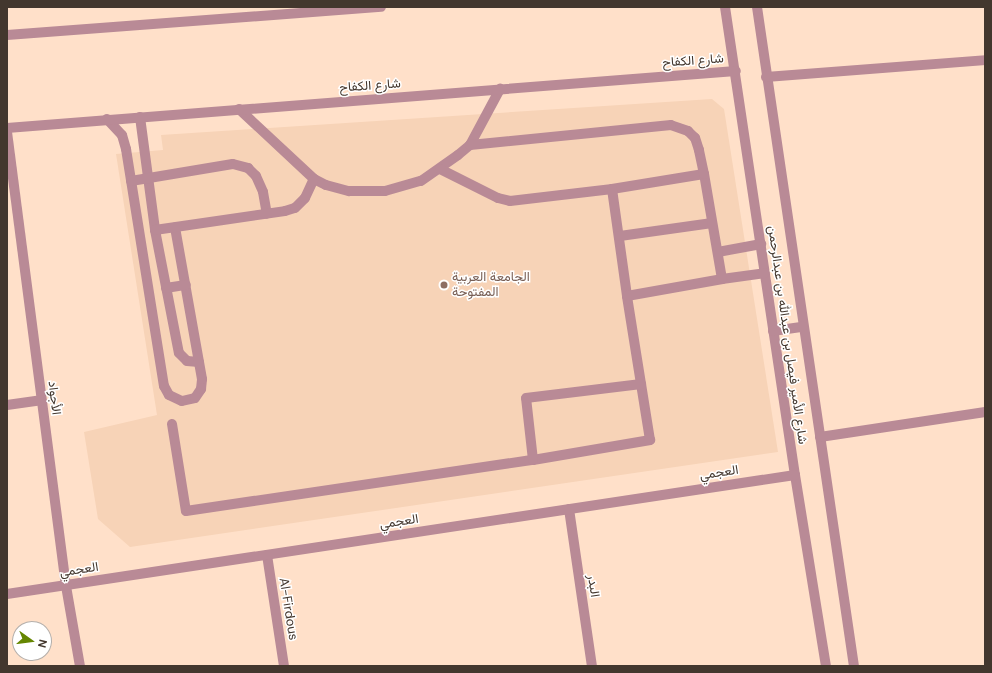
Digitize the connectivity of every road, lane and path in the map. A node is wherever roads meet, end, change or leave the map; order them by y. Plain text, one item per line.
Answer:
1 (380, 7) edge
2 (725, 7) edge
3 (757, 7) edge
4 (7, 35) edge
5 (985, 60) edge
6 (736, 70) junction
7 (766, 77) junction
8 (500, 89) junction
9 (239, 109) junction
10 (140, 117) junction
11 (108, 119) junction
12 (7, 128) edge
13 (7, 132) edge
14 (470, 145) junction
15 (440, 169) junction
16 (704, 174) junction
17 (148, 179) junction
18 (314, 179) junction
19 (131, 181) junction
20 (612, 189) junction
21 (267, 214) junction
22 (712, 223) junction
23 (175, 227) junction
24 (155, 230) junction
25 (620, 236) junction
26 (761, 244) junction
27 (718, 252) junction
28 (765, 273) junction
29 (722, 279) junction
30 (186, 285) junction
31 (166, 288) junction
32 (627, 296) junction
33 (803, 326) junction
34 (773, 330) junction
35 (199, 362) junction
36 (641, 384) junction
37 (41, 400) junction
38 (7, 405) edge
39 (985, 412) edge
40 (172, 424) dead end
41 (820, 437) junction
42 (533, 460) junction
43 (795, 475) junction
44 (569, 509) junction
45 (267, 555) junction
46 (66, 586) junction
47 (7, 594) edge
48 (80, 666) edge
49 (284, 666) edge
50 (592, 666) edge
51 (826, 666) edge
52 (854, 666) edge

1 - 4 street
2 - 6 street, شارع الأمير فيصل بن عبدالله بن عبدالرحمن
3 - 7 street, شارع الأمير فيصل بن عبدالله بن عبدالرحمن
5 - 7 street
6 - 8 street, شارع الكفاح
6 - 26 street, شارع الأمير فيصل بن عبدالله بن عبدالرحمن
7 - 33 street, شارع الأمير فيصل بن عبدالله بن عبدالرحمن
8 - 9 street, شارع الكفاح
8 - 14 street
9 - 10 street, شارع الكفاح
9 - 18 street
10 - 11 street, شارع الكفاح
10 - 17 street
11 - 12 street, شارع الكفاح
11 - 19 street
13 - 37 street, الأجواد
14 - 15 street
14 - 16 street
15 - 18 street
15 - 20 street
16 - 20 street
16 - 22 street
17 - 19 street
17 - 21 street
17 - 24 street
18 - 21 street
19 - 35 street
20 - 25 street
21 - 23 street
22 - 25 street
22 - 27 street
23 - 24 street
23 - 30 street
24 - 31 street
25 - 32 street
26 - 27 street
26 - 28 street, شارع الأمير فيصل بن عبدالله بن عبدالرحمن
27 - 29 street
28 - 29 street
28 - 34 street, شارع الأمير فيصل بن عبدالله بن عبدالرحمن
29 - 32 street
30 - 31 street
30 - 35 street
31 - 35 street
32 - 36 street
33 - 34 street
33 - 41 street, شارع الأمير فيصل بن عبدالله بن عبدالرحمن
34 - 43 street, شارع الأمير فيصل بن عبدالله بن عبدالرحمن
36 - 42 street
36 - 42 street
37 - 38 street
37 - 46 street, الأجواد
39 - 41 street
40 - 42 street
41 - 52 street, شارع الأمير فيصل بن عبدالله بن عبدالرحمن
43 - 44 street, العجمي
43 - 51 street, شارع الأمير فيصل بن عبدالله بن عبدالرحمن
44 - 45 street, العجمي
44 - 50 street, البدر
45 - 46 street, العجمي
45 - 49 street, Al-Firdous
46 - 47 street, العجمي
46 - 48 street, الأجواد

